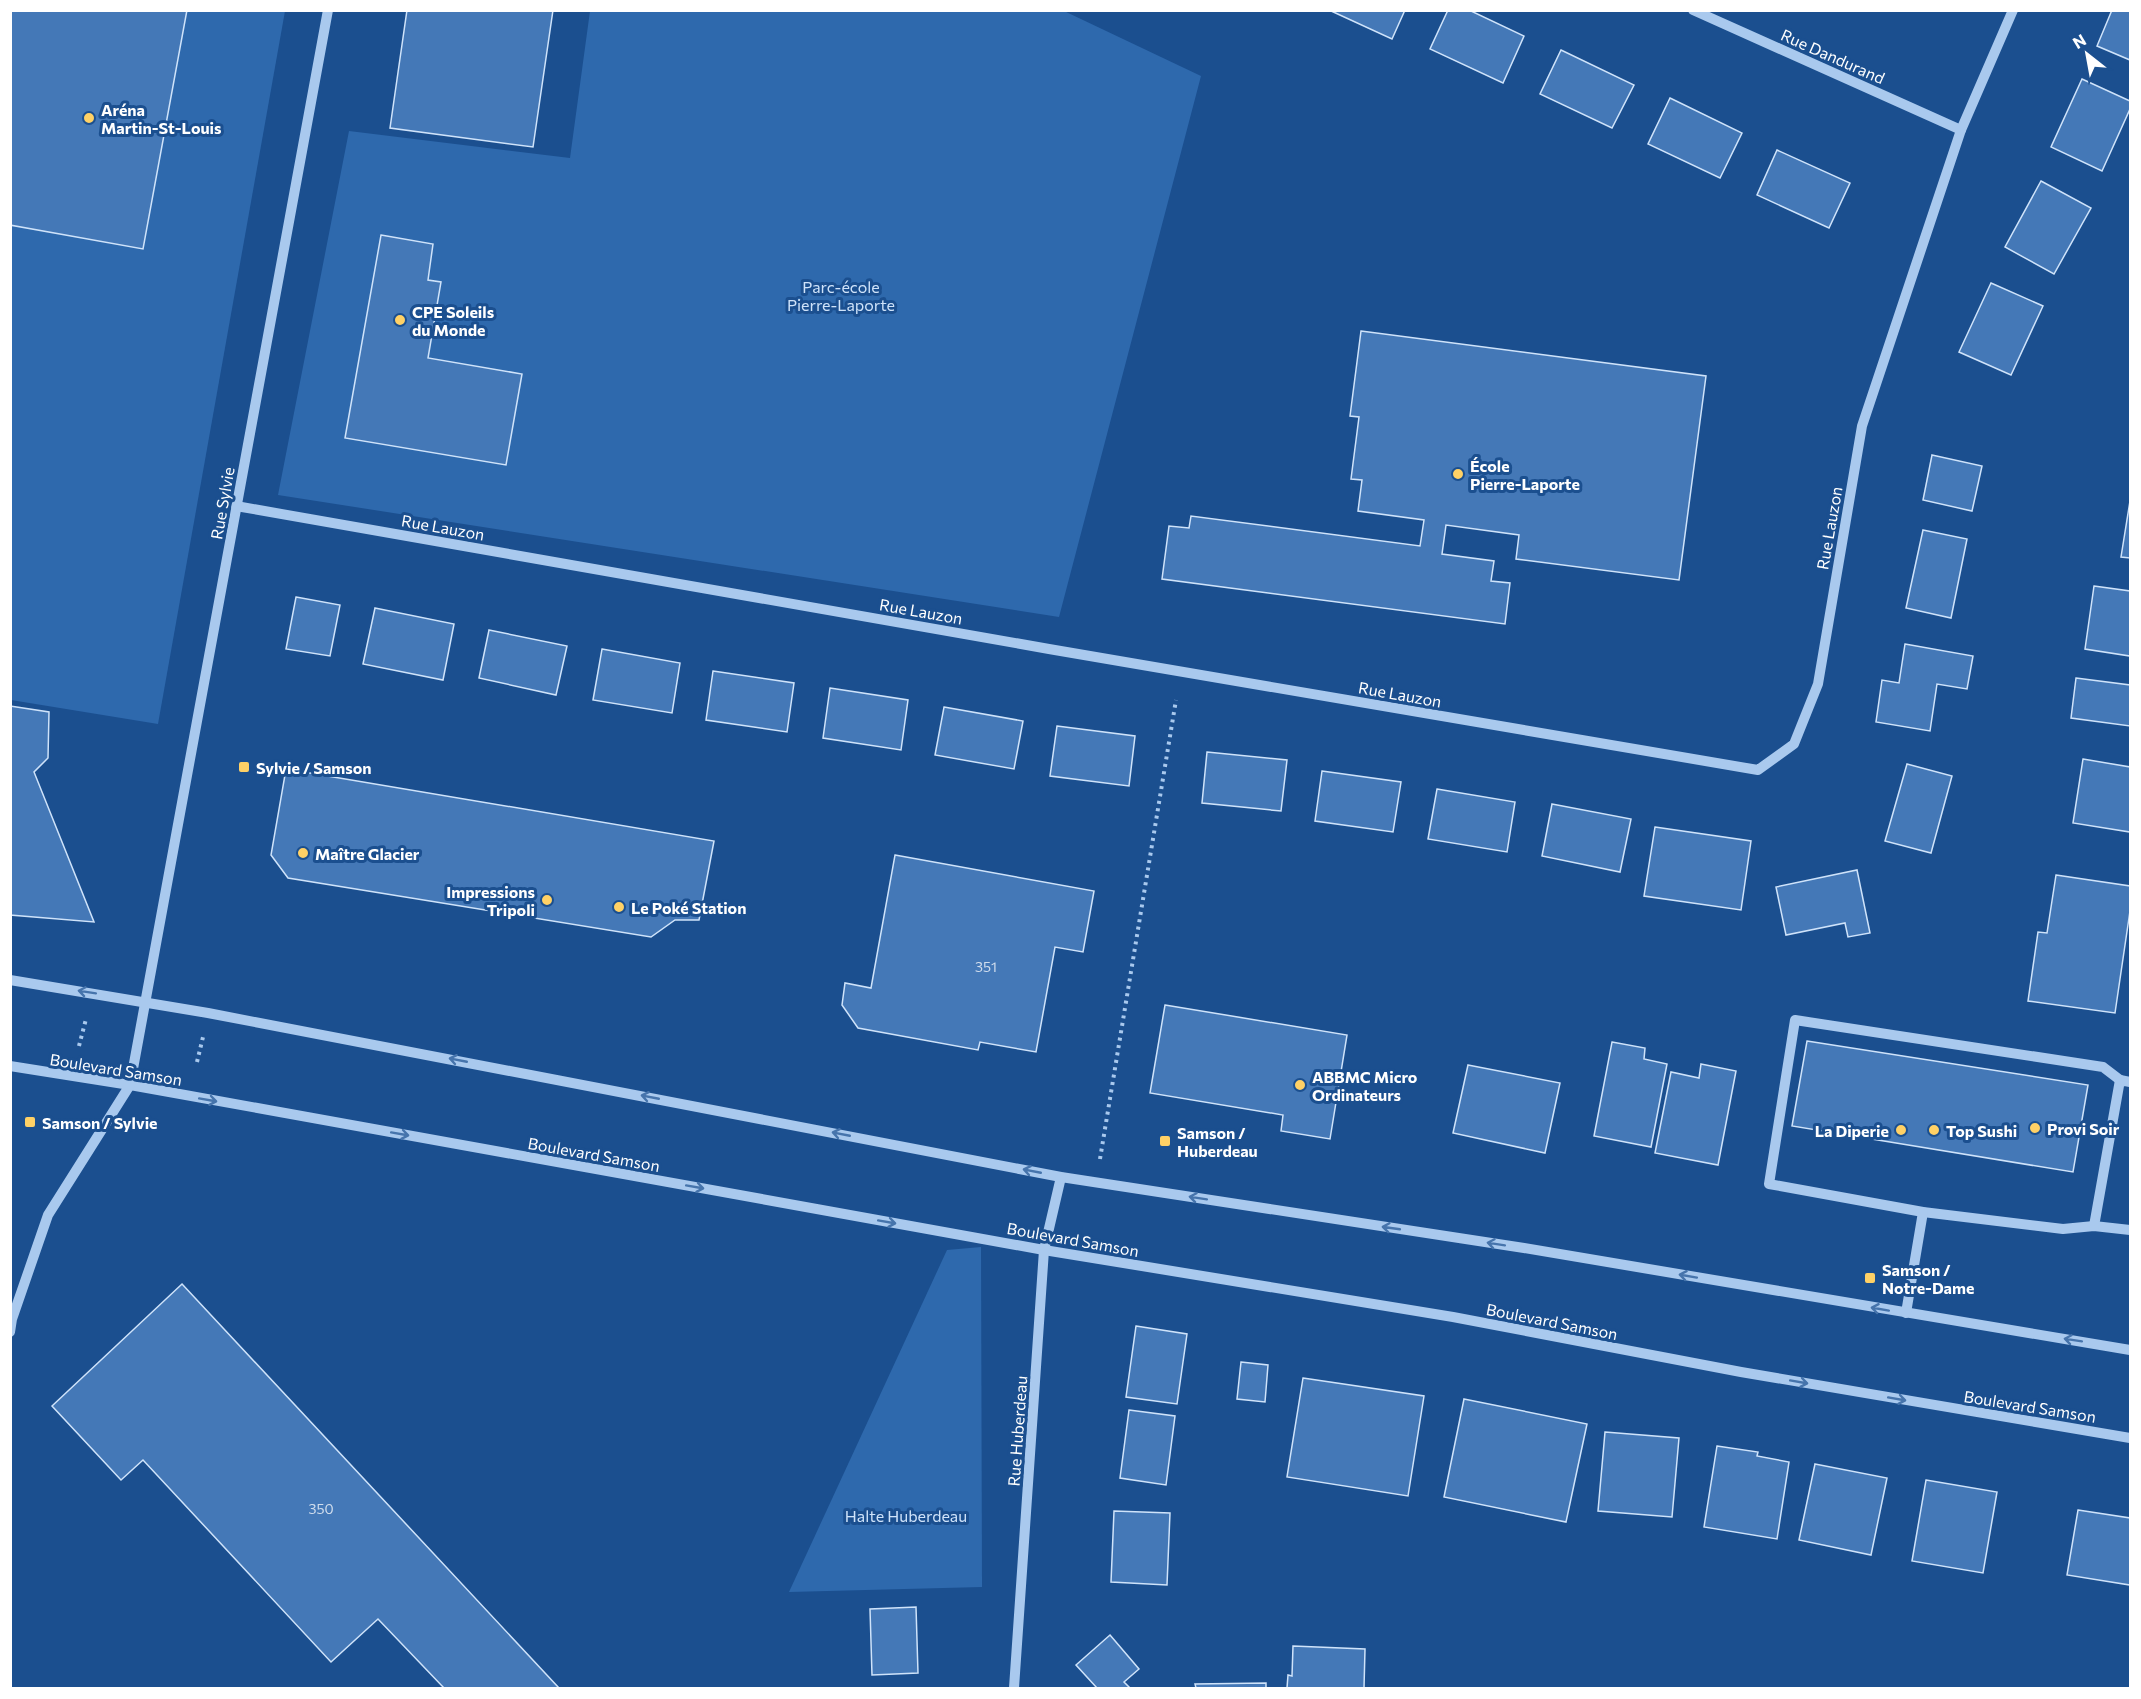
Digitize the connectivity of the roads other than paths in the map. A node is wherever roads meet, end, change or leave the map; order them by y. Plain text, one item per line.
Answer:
1 (328, 10) edge
2 (1693, 10) edge
3 (2013, 10) edge
4 (1961, 130) junction
5 (236, 506) junction
6 (10, 980) edge
7 (145, 1002) junction
8 (10, 1066) edge
9 (2125, 1081) edge
10 (130, 1085) junction
11 (1061, 1177) junction
12 (1923, 1212) junction
13 (2094, 1226) junction
14 (2130, 1230) edge
15 (1044, 1250) junction
16 (1906, 1313) junction
17 (10, 1332) edge
18 (2130, 1350) edge
19 (2130, 1438) edge
20 (1014, 1689) edge

1 - 5 street, Rue Sylvie
2 - 4 street, Rue Dandurand
3 - 4 street, Rue Lauzon
4 - 5 street, Rue Lauzon
5 - 7 street, Rue Sylvie
7 -> 6 street
7 - 10 street, Rue Sylvie
11 -> 7 street
8 - 10 street, Boulevard Samson
9 - 12 street
9 - 13 street
10 -> 15 street, Boulevard Samson
10 - 17 street
11 - 15 street, Rue Huberdeau
16 -> 11 street
12 - 13 street
12 - 16 street
13 - 14 street
15 -> 19 street, Boulevard Samson
15 - 20 street, Rue Huberdeau
18 -> 16 street

